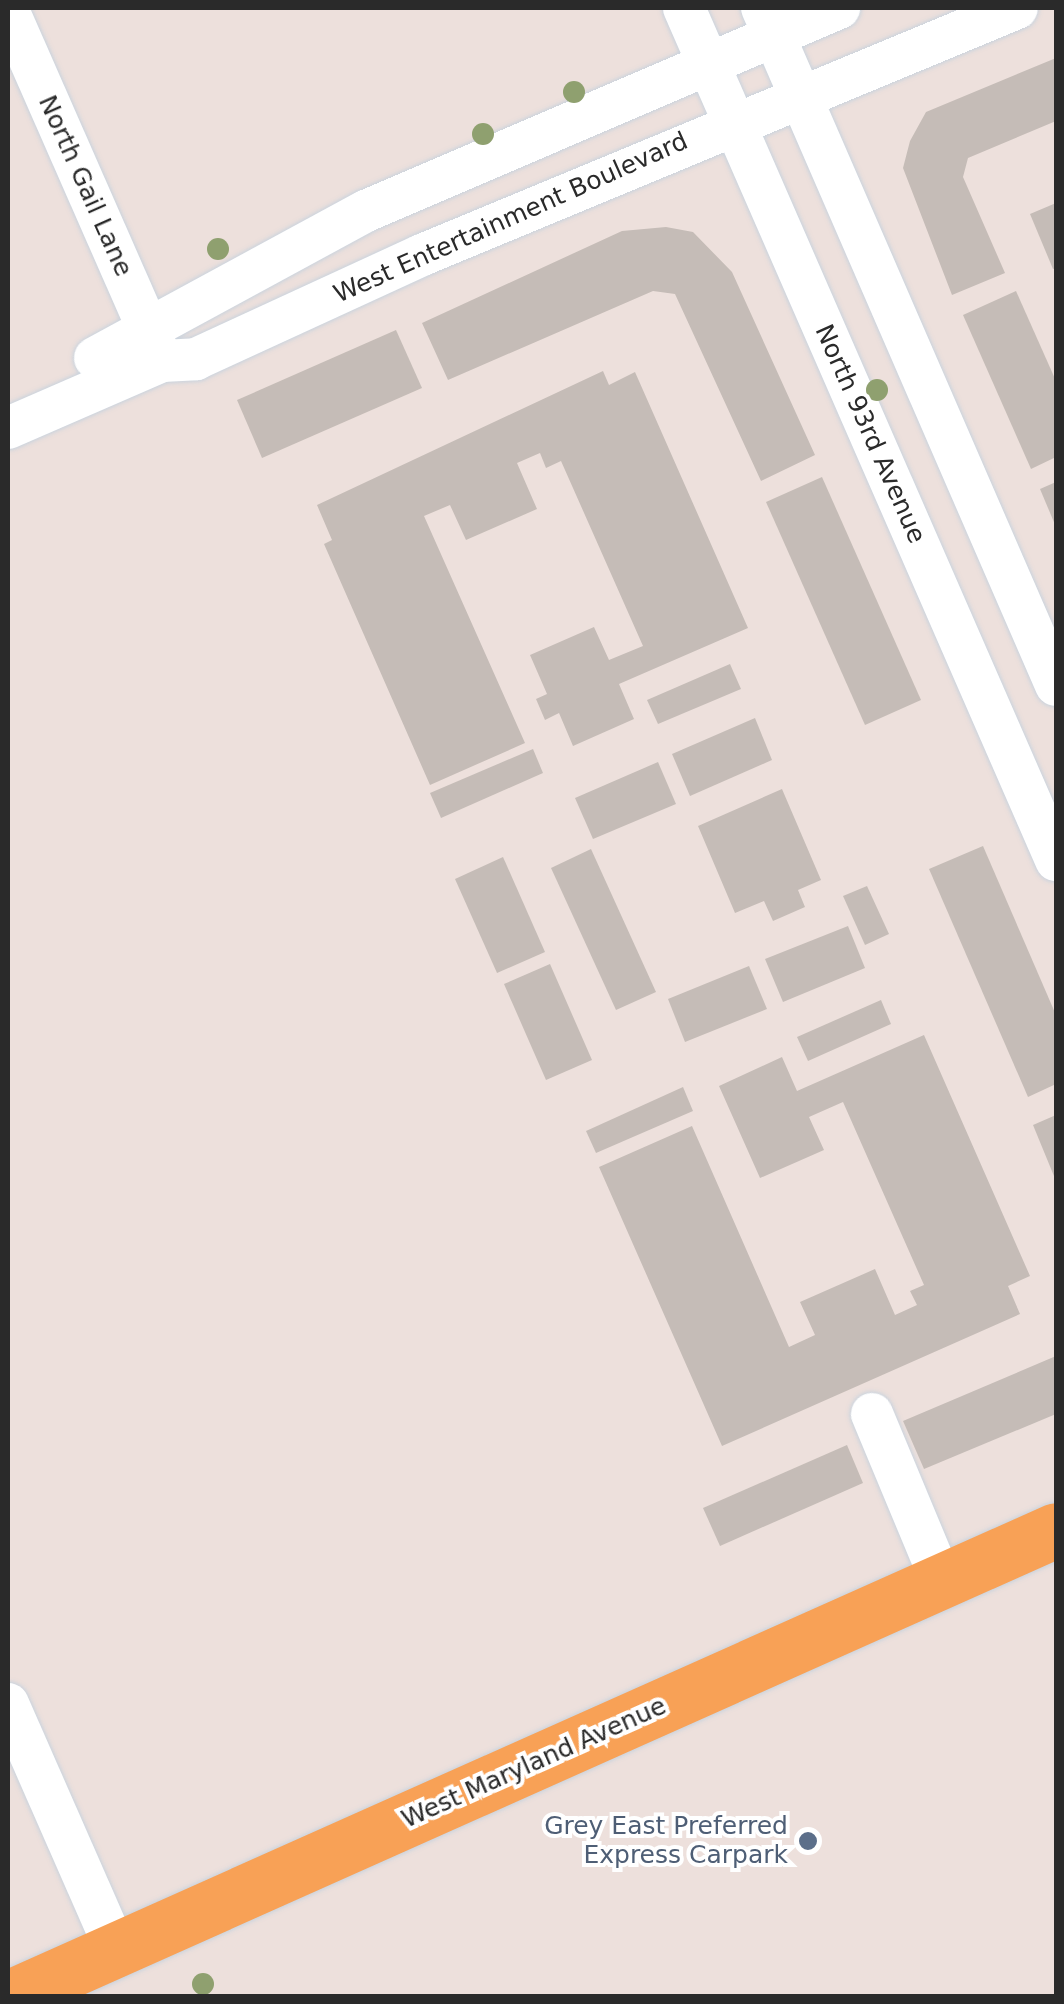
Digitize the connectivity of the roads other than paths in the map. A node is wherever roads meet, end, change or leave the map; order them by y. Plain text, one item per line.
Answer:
1 (684, 8) edge
2 (839, 8) edge
3 (1017, 8) edge
4 (8, 10) edge
5 (768, 22) edge
6 (709, 63) junction
7 (800, 98) junction
8 (734, 122) junction
9 (156, 347) junction
10 (8, 395) edge
11 (8, 428) edge
12 (1056, 685) edge
13 (1056, 860) edge
14 (872, 1414) dead end
15 (1056, 1530) edge
16 (942, 1582) junction
17 (8, 1704) edge
18 (116, 1950) junction
19 (12, 1996) edge

1 - 6 street, North 93rd Avenue
2 - 5 street, West Entertainment Boulevard
3 - 7 street, West Entertainment Boulevard
4 - 9 street, North Gail Lane
5 - 6 street, West Entertainment Boulevard
5 - 7 street
6 - 8 street, North 93rd Avenue
6 - 9 street, West Entertainment Boulevard
7 - 8 street, West Entertainment Boulevard
7 - 12 street
8 - 9 street, West Entertainment Boulevard
8 - 13 street, North 93rd Avenue
9 - 10 street, West Entertainment Boulevard
9 - 11 street, West Entertainment Boulevard
14 - 16 street
15 - 16 main road, West Maryland Avenue
16 - 18 main road, West Maryland Avenue
17 - 18 street
18 - 19 main road, West Maryland Avenue

